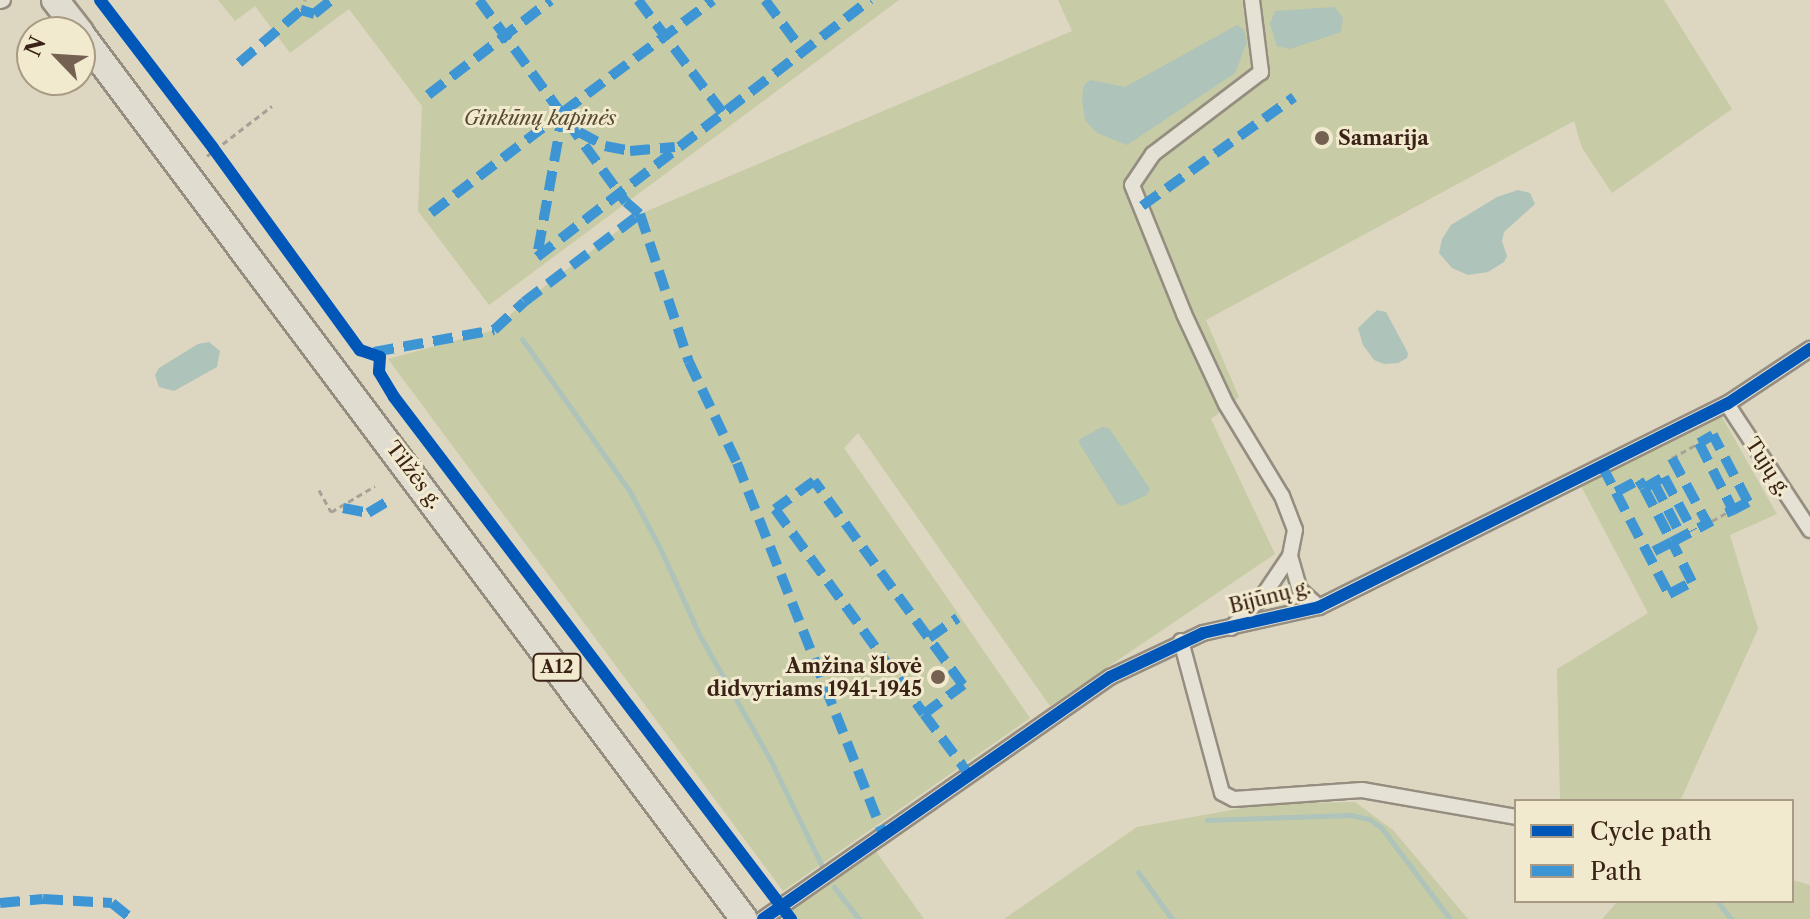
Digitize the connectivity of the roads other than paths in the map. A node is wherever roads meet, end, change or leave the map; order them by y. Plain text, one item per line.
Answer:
1 (55, 0) edge
2 (1252, 0) edge
3 (68, 16) edge
4 (96, 53) edge
5 (1810, 349) edge
6 (1727, 404) junction
7 (1810, 530) edge
8 (1290, 556) junction
9 (1319, 607) junction
10 (1231, 628) junction
11 (1181, 641) junction
12 (1514, 817) edge
13 (744, 919) edge
14 (763, 919) edge

1 - 3 highway, Tilžės g. / A12
2 - 8 street
4 - 13 highway, Tilžės g. / A12
5 - 6 street, Bijūnų g.
6 - 7 street, Tujų g.
6 - 9 street, Bijūnų g.
8 - 9 street
8 - 10 street
9 - 10 street, Bijūnų g.
10 - 11 street, Bijūnų g.
11 - 12 street
11 - 14 street, Bijūnų g.

